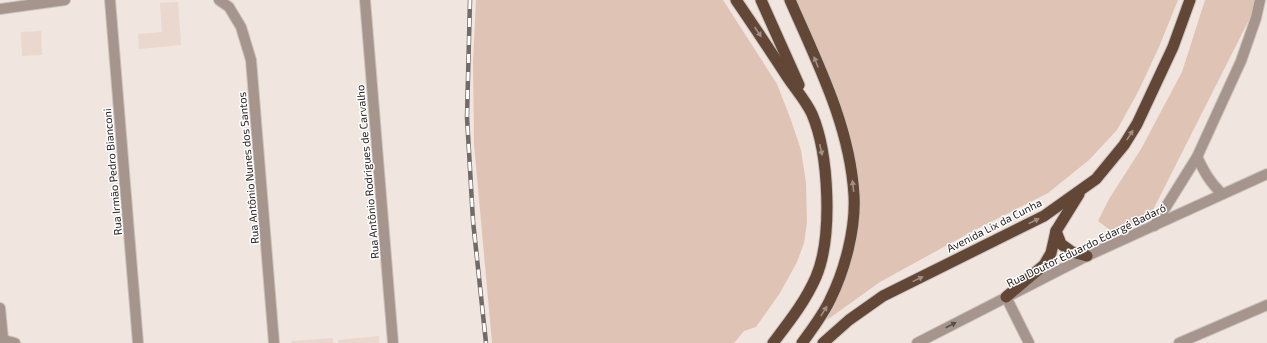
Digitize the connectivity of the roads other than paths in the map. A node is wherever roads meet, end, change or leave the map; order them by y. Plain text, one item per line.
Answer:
1 (65, 0) edge
2 (110, 0) edge
3 (219, 0) edge
4 (366, 0) edge
5 (736, 0) edge
6 (761, 0) edge
7 (790, 0) edge
8 (1190, 0) edge
9 (1260, 0) edge
10 (0, 9) edge
11 (1267, 17) edge
12 (1256, 18) junction
13 (811, 113) junction
14 (1197, 157) junction
15 (1267, 174) edge
16 (1082, 189) junction
17 (1222, 194) junction
18 (1154, 226) junction
19 (1056, 231) junction
20 (1087, 256) junction
21 (1006, 297) junction
22 (1267, 305) edge
23 (0, 308) edge
24 (1, 339) edge
25 (15, 343) edge
26 (138, 343) edge
27 (274, 343) edge
28 (393, 343) edge
29 (772, 343) edge
30 (802, 343) edge
31 (823, 343) edge
32 (917, 343) edge
33 (1029, 343) edge
34 (1179, 343) edge

1 - 10 street
2 - 26 street, Rua Irmão Pedro Bianconi
3 - 27 street, Rua Antônio Nunes dos Santos
4 - 28 street, Rua Antônio Rodrigues de Carvalho
5 -> 13 highway
6 - 13 highway
30 -> 7 highway
16 -> 8 highway, Avenida Lix da Cunha
9 - 12 street
11 - 12 street
12 - 14 street
13 -> 29 highway
14 - 17 street
14 - 18 street
15 - 17 street, Rua Doutor Eduardo Edargé Badaró
16 - 19 highway
31 -> 16 highway, Avenida Lix da Cunha
17 - 18 street, Rua Doutor Eduardo Edargé Badaró
18 - 20 street, Rua Doutor Eduardo Edargé Badaró
19 - 20 highway
19 - 21 highway
20 - 21 street, Rua Doutor Eduardo Edargé Badaró
32 -> 21 street, Rua Doutor Eduardo Edargé Badaró
21 - 33 street
22 - 34 street
23 - 24 street
24 - 25 street

